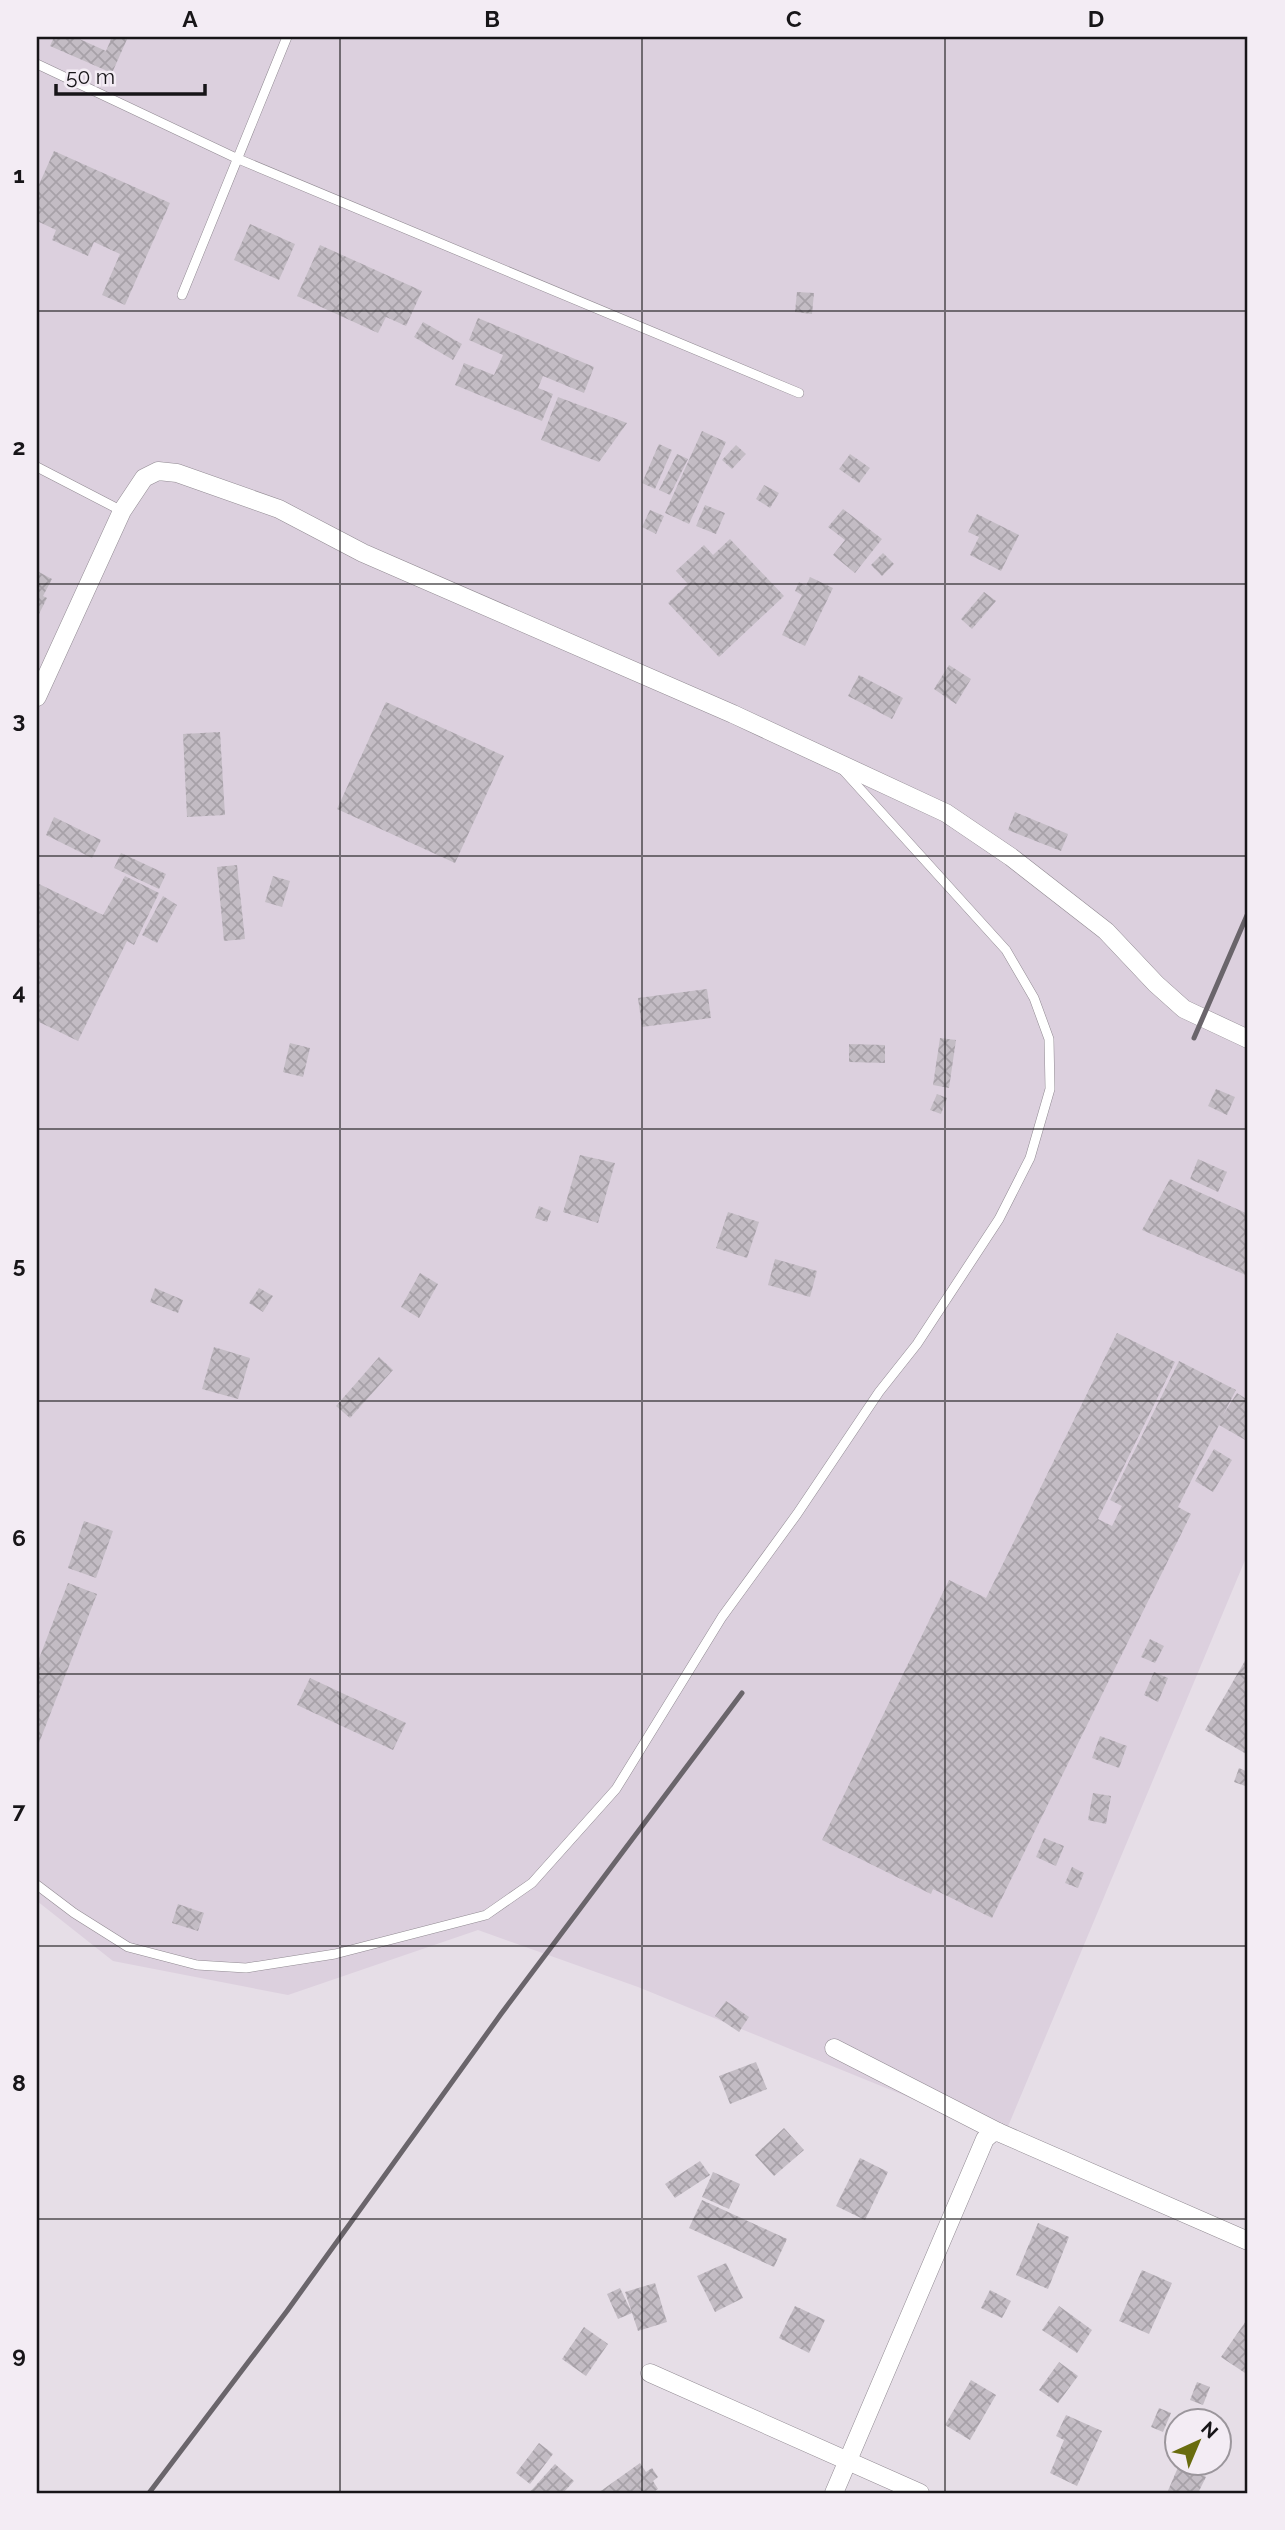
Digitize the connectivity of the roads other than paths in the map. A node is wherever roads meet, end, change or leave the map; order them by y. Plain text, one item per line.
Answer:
1 (287, 37) edge
2 (37, 64) edge
3 (236, 158) junction
4 (182, 295) dead end
5 (799, 393) dead end
6 (37, 467) edge
7 (122, 511) junction
8 (37, 697) edge
9 (832, 758) junction
10 (1248, 1039) edge
11 (37, 1885) edge
12 (834, 2048) dead end
13 (998, 2132) junction
14 (1248, 2241) edge
15 (650, 2373) dead end
16 (848, 2462) junction
17 (834, 2493) edge
18 (920, 2493) edge

1 - 3 lane
2 - 3 lane
3 - 4 lane
3 - 5 lane
6 - 7 lane
7 - 8 street
7 - 9 street
9 - 10 street
9 - 11 lane
12 - 13 street
13 - 14 street
13 - 16 street
15 - 16 street
16 - 17 street
16 - 18 street

